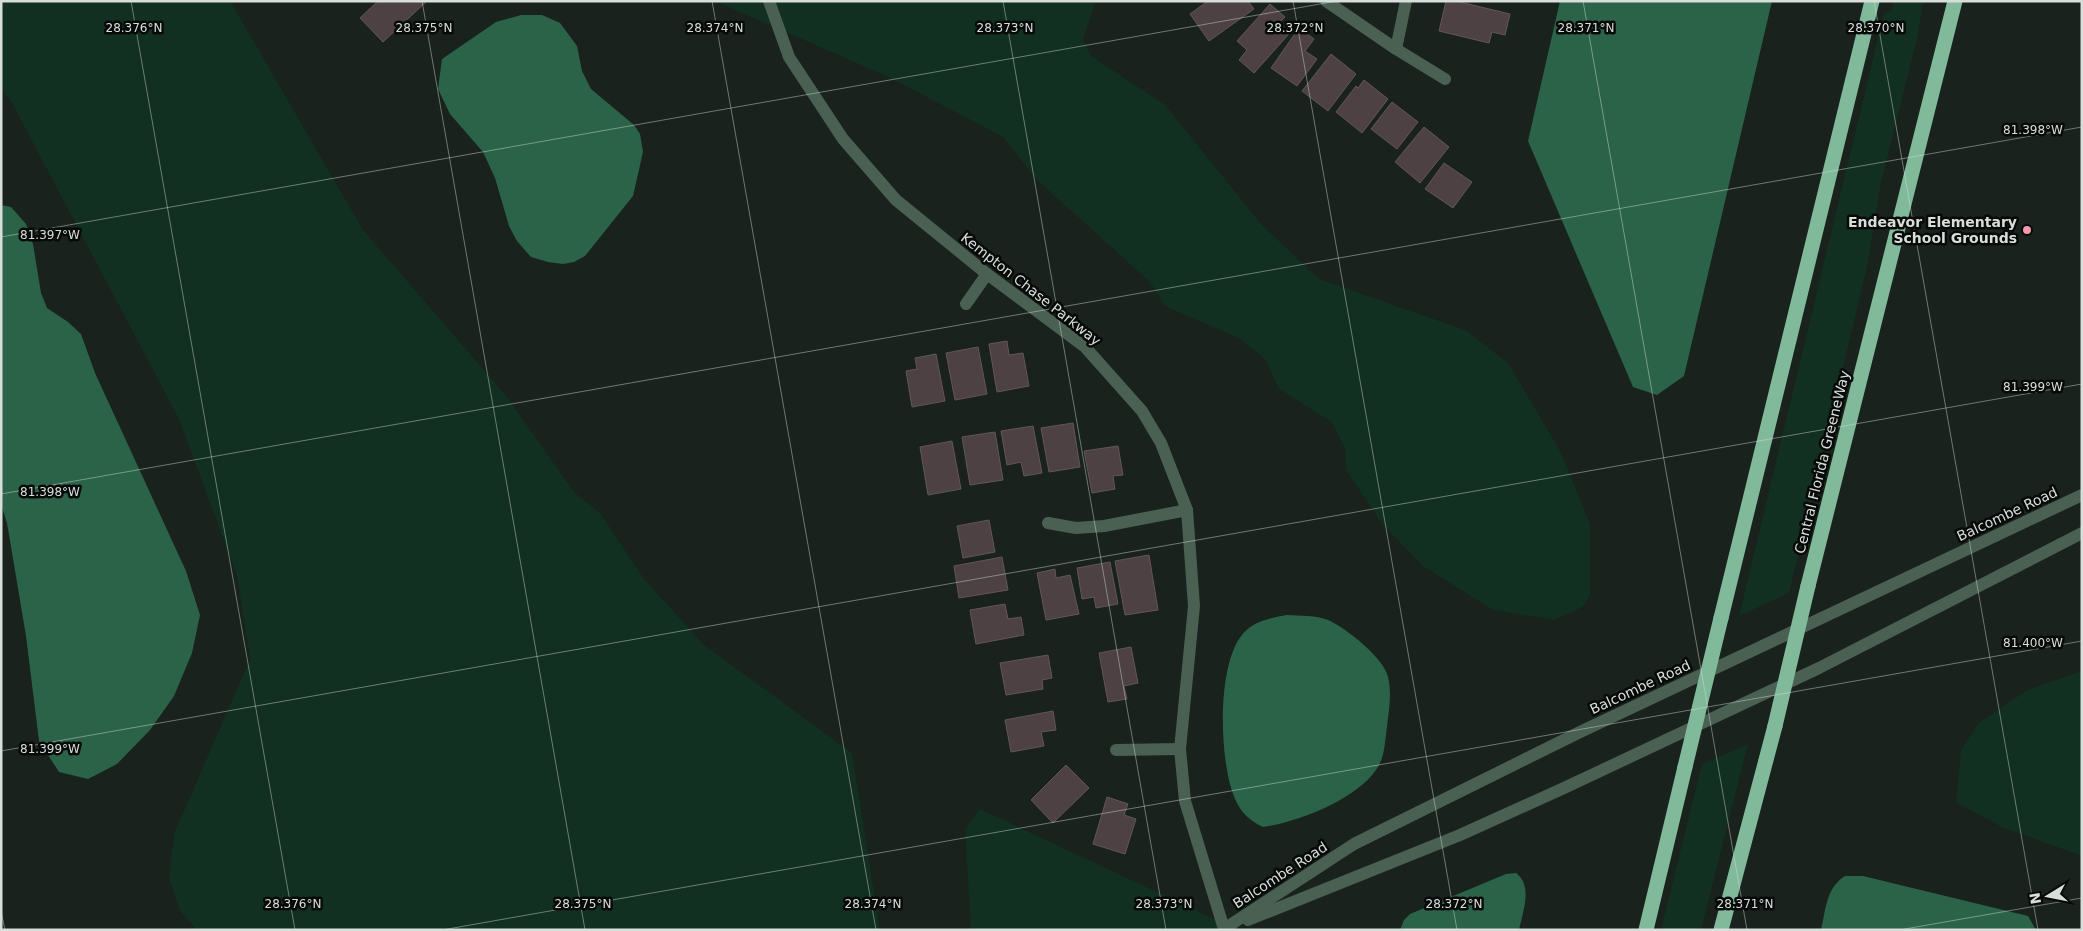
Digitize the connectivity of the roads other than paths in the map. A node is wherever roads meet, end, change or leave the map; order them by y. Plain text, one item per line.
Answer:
1 (769, 1) edge
2 (1326, 1) edge
3 (1406, 1) edge
4 (1864, 1) edge
5 (1872, 1) edge
6 (1955, 1) edge
7 (1396, 49) junction
8 (1855, 75) junction
9 (1445, 79) dead end
10 (987, 274) junction
11 (966, 304) dead end
12 (2082, 495) edge
13 (1187, 510) junction
14 (1048, 523) dead end
15 (2082, 532) edge
16 (1180, 749) junction
17 (1116, 750) dead end
18 (1224, 929) edge
19 (1646, 930) edge
20 (1721, 930) edge

1 - 10 street, Kempton Chase Parkway
2 - 7 street
3 - 7 street
4 - 8 highway
5 - 8 highway
6 - 20 highway, Central Florida GreeneWay, bridge
7 - 9 street
8 - 19 highway, bridge
10 - 11 street
10 - 13 street, Kempton Chase Parkway
12 - 18 street, Balcombe Road
13 - 14 street
13 - 16 street, Kempton Chase Parkway
15 - 18 street, Balcombe Road
16 - 17 street
16 - 18 street, Kempton Chase Parkway

